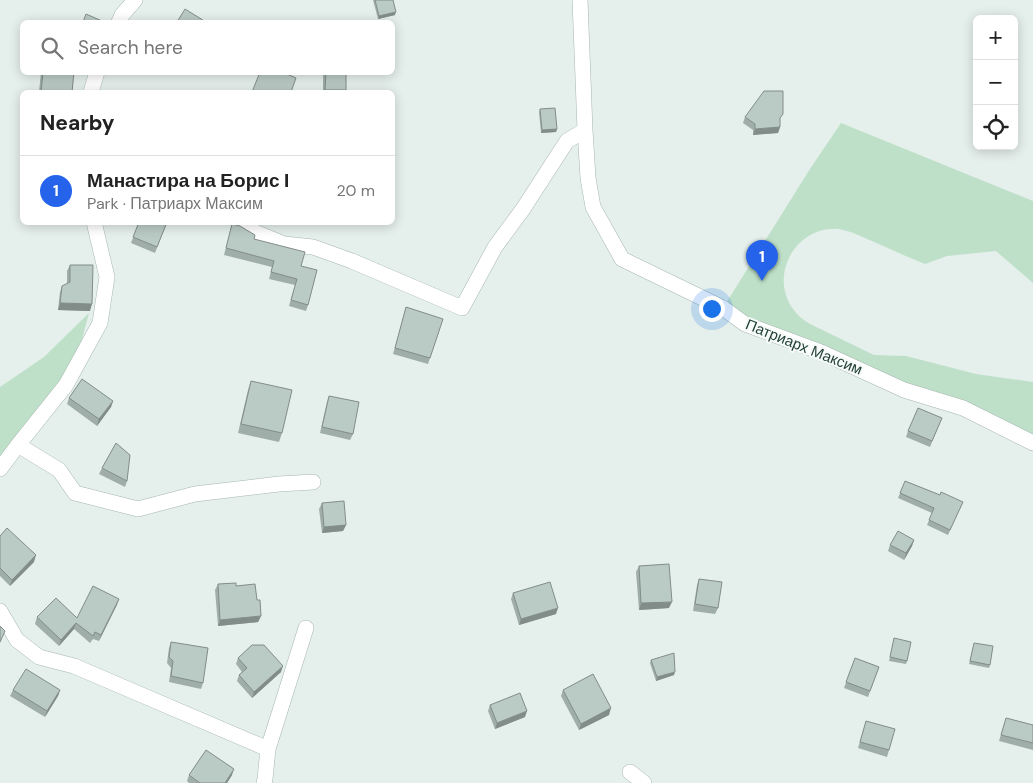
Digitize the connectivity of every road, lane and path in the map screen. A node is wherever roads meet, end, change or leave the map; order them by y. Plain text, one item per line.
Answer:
1 (135, 0) edge
2 (580, 0) edge
3 (120, 20) edge
4 (96, 75) edge
5 (92, 90) edge
6 (585, 130) junction
7 (95, 225) edge
8 (243, 225) edge
9 (1033, 443) edge
10 (18, 445) junction
11 (0, 469) edge
12 (313, 482) dead end
13 (0, 611) edge
14 (306, 628) dead end
15 (268, 749) junction
16 (630, 772) dead end
17 (264, 783) edge
18 (644, 783) edge

1 - 3 street
2 - 6 street, Патриарх Максим
4 - 5 street
6 - 8 street
6 - 9 street, Патриарх Максим
7 - 10 street
10 - 11 street
10 - 12 street
13 - 15 street
14 - 15 street
15 - 17 street
16 - 18 street

